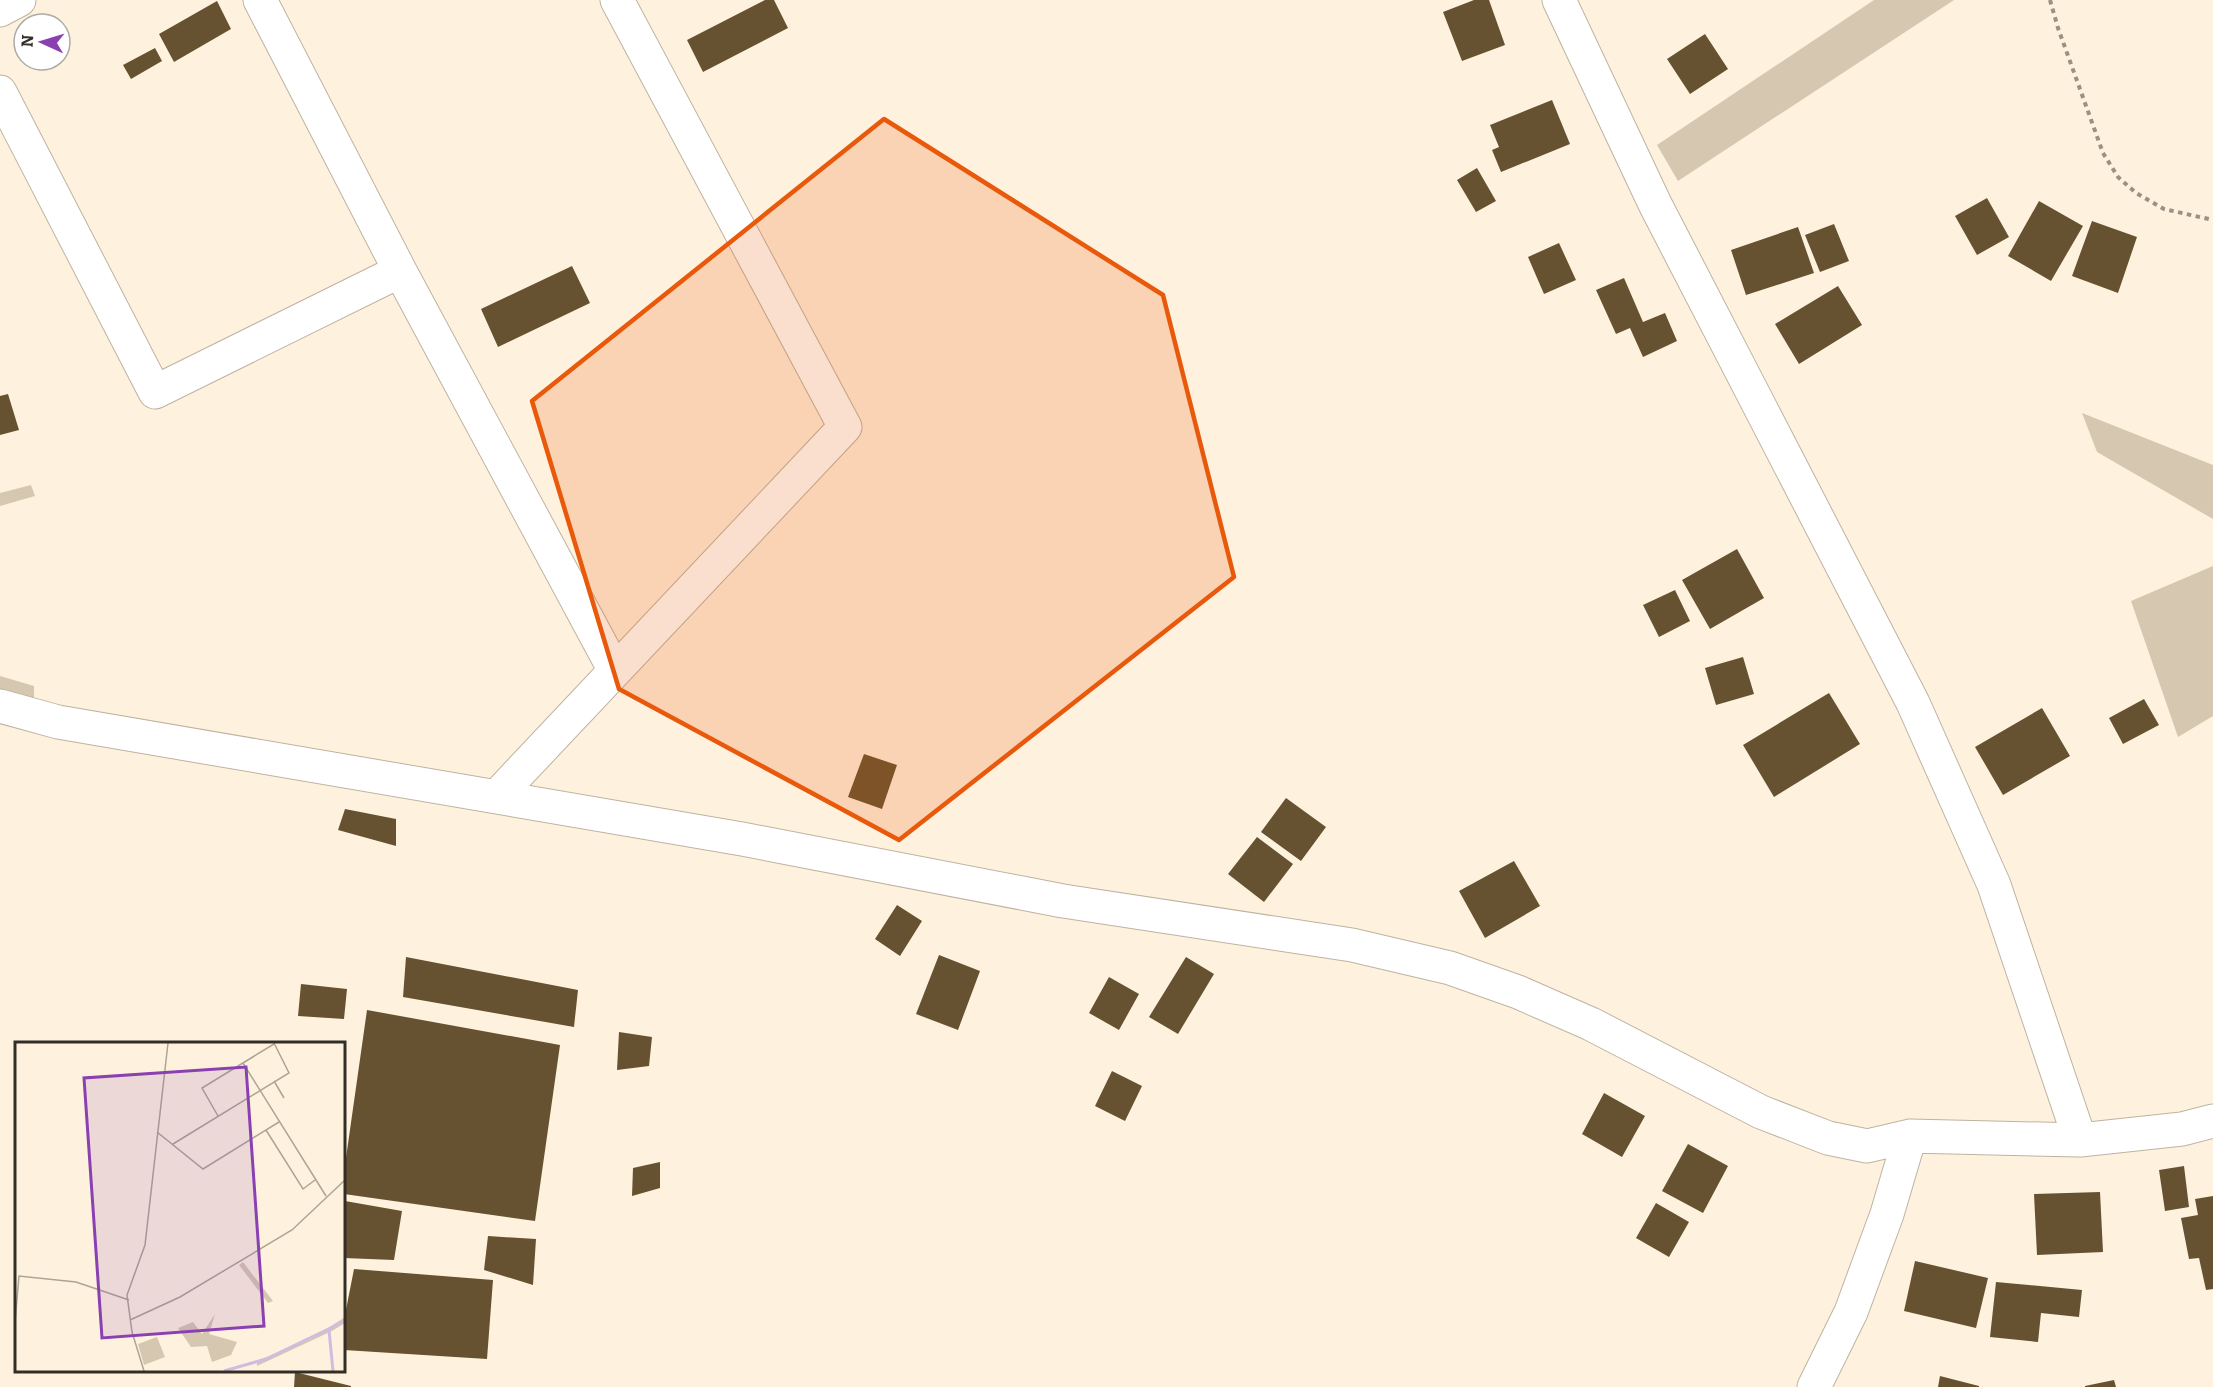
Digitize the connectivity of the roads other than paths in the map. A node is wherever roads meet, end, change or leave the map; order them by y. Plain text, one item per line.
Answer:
1 (18, 0) edge
2 (261, 0) edge
3 (616, 0) edge
4 (1559, 0) edge
5 (0, 10) edge
6 (0, 92) edge
7 (400, 271) junction
8 (614, 669) junction
9 (0, 706) edge
10 (497, 796) junction
11 (2213, 1121) edge
12 (1910, 1136) junction
13 (2080, 1140) junction
14 (1814, 1387) edge

1 - 5 street
2 - 7 street
3 - 8 street
4 - 13 street
6 - 7 street
7 - 8 street
8 - 10 street
9 - 10 street
10 - 12 street
11 - 13 street
12 - 13 street
12 - 14 street

